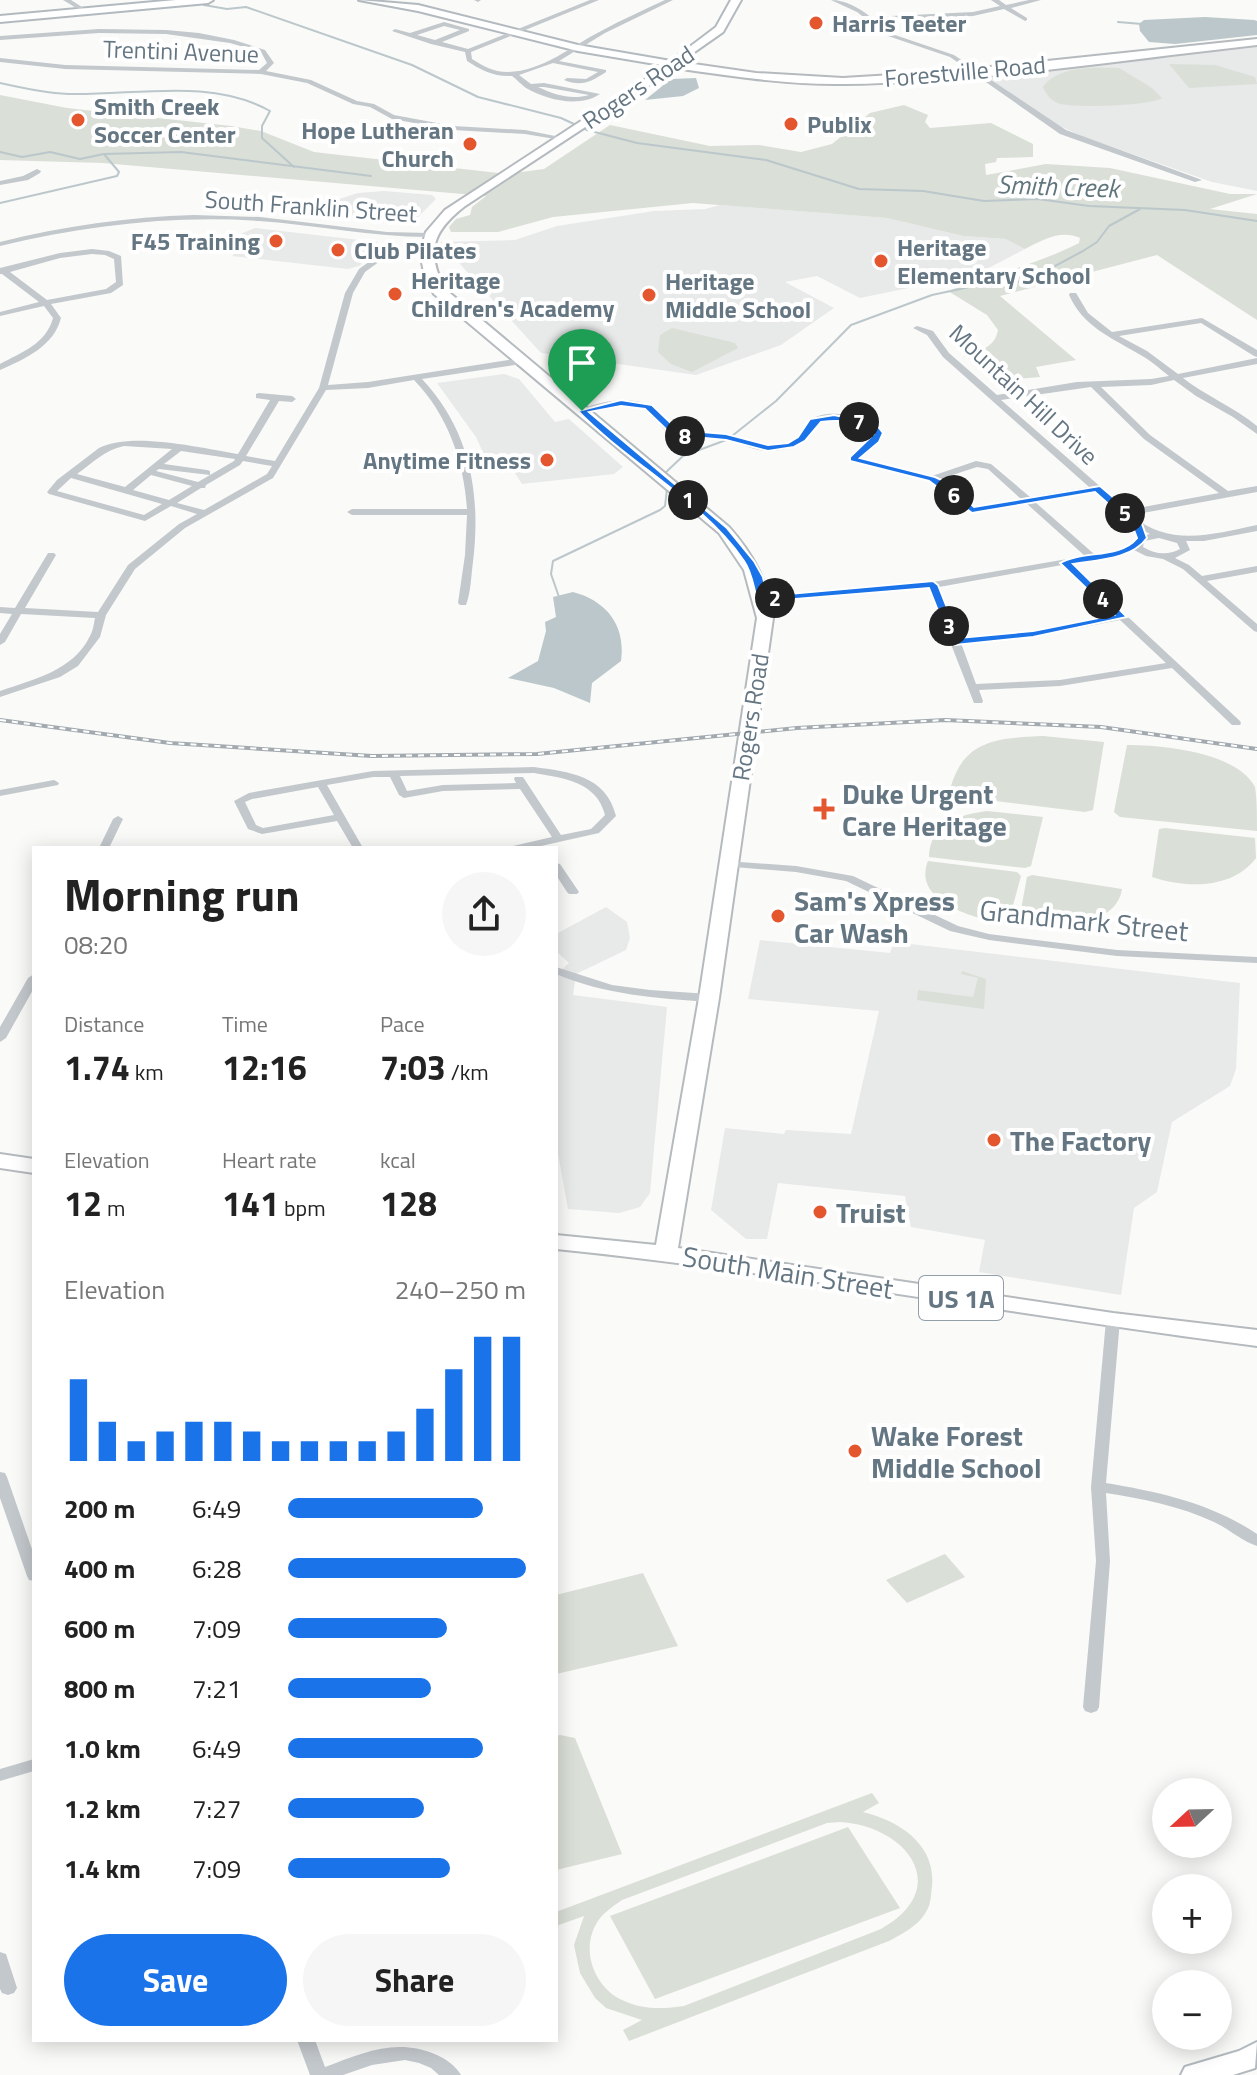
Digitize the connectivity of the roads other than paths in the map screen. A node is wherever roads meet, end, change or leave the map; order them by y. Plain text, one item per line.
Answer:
1 (66, 0) edge
2 (208, 0) edge
3 (364, 0) edge
4 (596, 0) edge
5 (670, 0) edge
6 (736, 0) edge
7 (834, 0) edge
8 (994, 0) edge
9 (1038, 0) edge
10 (1007, 9) junction
11 (85, 11) junction
12 (0, 19) edge
13 (869, 19) junction
14 (1025, 19) dead end
15 (395, 31) dead end
16 (514, 33) junction
17 (411, 35) junction
18 (0, 38) edge
19 (1257, 42) edge
20 (433, 43) junction
21 (578, 48) junction
22 (468, 51) junction
23 (0, 60) edge
24 (555, 62) junction
25 (673, 64) junction
26 (974, 71) junction
27 (261, 72) junction
28 (520, 80) junction
29 (561, 138) junction
30 (37, 171) dead end
31 (1198, 180) dead end
32 (0, 183) edge
33 (429, 235) junction
34 (0, 244) edge
35 (383, 256) dead end
36 (1, 271) edge
37 (1073, 295) dead end
38 (46, 303) junction
39 (0, 314) edge
40 (917, 328) dead end
41 (1111, 335) junction
42 (1257, 354) edge
43 (522, 361) junction
44 (1257, 361) edge
45 (0, 367) edge
46 (1176, 377) junction
47 (416, 378) junction
48 (1094, 385) junction
49 (323, 388) junction
50 (259, 396) dead end
51 (276, 398) junction
52 (995, 398) junction
53 (292, 399) dead end
54 (582, 411) junction
55 (1257, 431) edge
56 (178, 449) junction
57 (240, 458) junction
58 (278, 464) junction
59 (154, 469) junction
60 (207, 473) dead end
61 (71, 475) junction
62 (932, 479) junction
63 (202, 486) junction
64 (1097, 488) junction
65 (128, 489) junction
66 (1257, 489) edge
67 (1226, 494) junction
68 (1032, 500) junction
69 (174, 502) junction
70 (352, 512) dead end
71 (473, 512) junction
72 (204, 513) junction
73 (1125, 513) junction
74 (1137, 524) junction
75 (1257, 528) edge
76 (1159, 535) junction
77 (1176, 538) junction
78 (1204, 538) junction
79 (1140, 541) junction
80 (1183, 550) junction
81 (1118, 553) junction
82 (1147, 554) junction
83 (51, 555) dead end
84 (1166, 557) junction
85 (1093, 558) junction
86 (1065, 563) junction
87 (1186, 567) junction
88 (1257, 569) edge
89 (1201, 579) junction
90 (933, 585) junction
91 (762, 599) junction
92 (463, 603) dead end
93 (0, 610) edge
94 (20, 611) junction
95 (101, 615) junction
96 (1121, 617) junction
97 (1257, 629) edge
98 (955, 641) junction
99 (0, 642) edge
100 (1175, 665) junction
101 (973, 687) junction
102 (0, 694) edge
103 (978, 701) dead end
104 (1236, 723) dead end
105 (514, 771) junction
106 (395, 773) junction
107 (320, 782) junction
108 (54, 783) dead end
109 (523, 786) junction
110 (0, 793) edge
111 (340, 817) junction
112 (118, 819) dead end
113 (559, 840) junction
114 (105, 846) edge
115 (357, 846) edge
116 (543, 846) edge
117 (726, 864) junction
118 (558, 869) edge
119 (573, 892) dead end
120 (1257, 960) edge
121 (558, 971) edge
122 (32, 982) edge
123 (709, 998) junction
124 (0, 1038) edge
125 (0, 1161) edge
126 (32, 1166) edge
127 (558, 1242) edge
128 (666, 1253) junction
129 (1113, 1320) junction
130 (1257, 1338) edge
131 (0, 1477) edge
132 (1098, 1487) junction
133 (1257, 1541) edge
134 (32, 1570) edge
135 (1091, 1707) dead end
136 (32, 1766) edge
137 (0, 1775) edge
138 (0, 1959) edge
139 (8, 1988) dead end
140 (307, 2042) edge
141 (1257, 2053) edge
142 (320, 2075) edge
143 (452, 2075) edge
144 (1194, 2075) edge

1 - 11 street
2 - 11 main road
3 - 16 main road
4 - 16 street
5 - 21 street
6 - 25 main road, Rogers Road
7 - 13 street
8 - 10 street
9 - 10 street
10 - 13 street
10 - 14 street
11 - 12 main road
13 - 26 street
15 - 17 street
16 - 21 main road
16 - 22 street
17 - 20 street
17 - 20 street
18 - 27 street
19 - 26 main road, Forestville Road
20 - 22 street
21 - 24 street
21 - 25 main road
22 - 28 street
23 - 27 street, Trentini Avenue
24 - 28 street
24 - 28 street
25 - 26 main road, Forestville Road
25 - 29 main road, Rogers Road
26 - 31 street
27 - 29 street, Trentini Avenue
28 - 28 street
29 - 33 main road, Rogers Road
30 - 32 street
33 - 34 street, South Franklin Street
33 - 43 main road, Rogers Road
35 - 49 street
36 - 38 street
36 - 38 street
37 - 41 street
38 - 39 street
38 - 45 street
40 - 52 street, Mountain Hill Drive
41 - 42 street
41 - 46 street
43 - 47 street
43 - 54 main road, Rogers Road
44 - 46 street
46 - 48 street
46 - 55 street
47 - 49 street
47 - 71 street
48 - 52 street
48 - 67 street
49 - 58 street
50 - 51 street
51 - 53 street
51 - 57 street
52 - 64 street, Mountain Hill Drive
54 - 62 street
54 - 91 main road, Rogers Road
56 - 57 street
56 - 59 street
56 - 61 street
57 - 58 street
57 - 63 street
58 - 72 street
59 - 60 street
59 - 63 street
59 - 65 street
61 - 65 street
61 - 69 street
62 - 68 street
62 - 68 street
63 - 69 street
64 - 68 street
64 - 73 street, Mountain Hill Drive
65 - 69 street
66 - 67 street
67 - 73 street
68 - 85 street
69 - 72 street
70 - 71 street
71 - 92 street
72 - 95 street
73 - 74 street, Mountain Hill Drive
74 - 76 street, Mountain Hill Drive
74 - 79 street, Mountain Hill Drive
75 - 78 street
76 - 77 street
76 - 79 street
77 - 78 street
77 - 80 street
78 - 80 street
79 - 81 street
79 - 82 street
80 - 84 street
80 - 87 street
81 - 82 street
81 - 85 street
82 - 84 street
83 - 94 street
84 - 87 street
85 - 86 street
86 - 90 street
86 - 96 street
87 - 89 street
88 - 89 street
89 - 97 street
90 - 91 street
90 - 98 street
91 - 117 main road, Rogers Road
93 - 94 street
94 - 95 street
94 - 99 street
95 - 102 street
96 - 98 street
96 - 100 street
98 - 101 street
100 - 101 street
100 - 104 street
101 - 103 street
105 - 106 street
105 - 109 street
105 - 113 street
106 - 107 street
106 - 109 street
107 - 111 street
107 - 111 street
108 - 110 street
109 - 113 street
111 - 115 street
112 - 114 street
113 - 116 street
117 - 120 street, Grandmark Street
117 - 123 main road, Rogers Road
118 - 119 street
121 - 123 street
122 - 124 street
123 - 128 main road, Rogers Road
125 - 126 main road
127 - 128 main road, South Main Street / US 1A
128 - 129 main road, South Main Street / US 1A
129 - 130 main road, South Main Street / US 1A
129 - 132 street
131 - 134 street
132 - 133 street
132 - 135 street
136 - 137 street
138 - 139 street
140 - 142 street
141 - 144 main road
142 - 143 street

